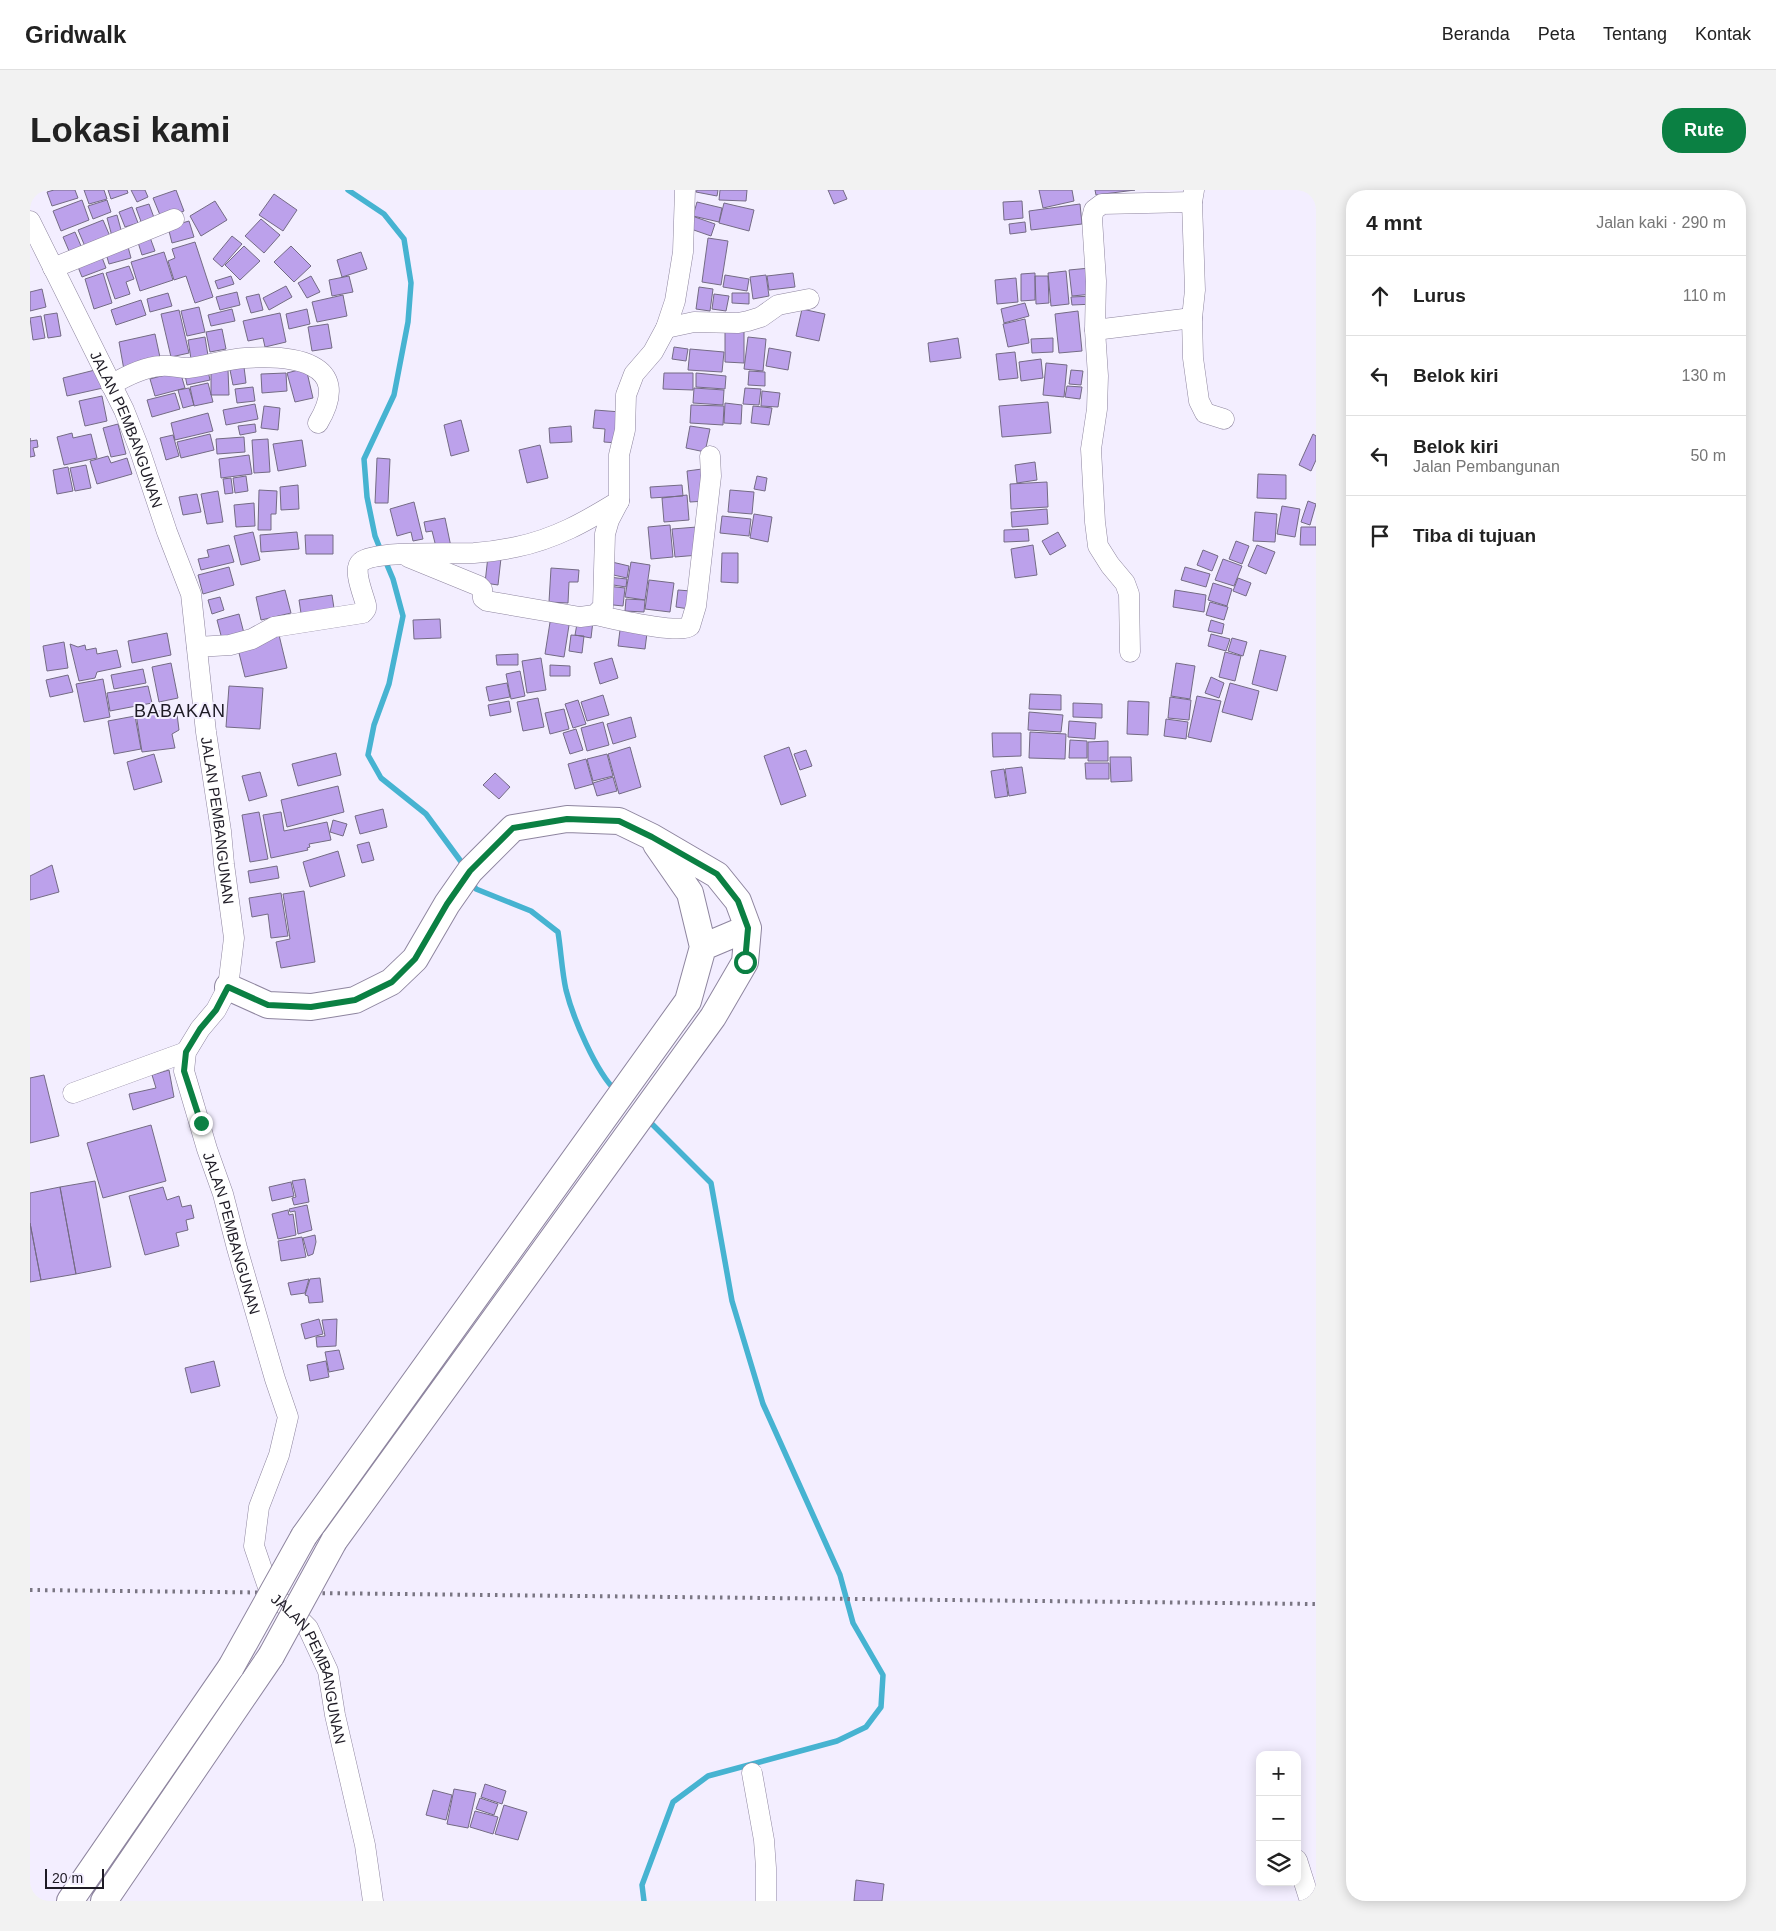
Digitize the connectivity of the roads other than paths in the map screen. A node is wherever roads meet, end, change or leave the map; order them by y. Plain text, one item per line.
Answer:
1 (685, 190) edge
2 (1193, 196) edge
3 (174, 219) dead end
4 (30, 220) edge
5 (53, 268) junction
6 (809, 300) dead end
7 (1192, 318) junction
8 (666, 328) junction
9 (1094, 330) junction
10 (111, 385) junction
11 (1224, 419) dead end
12 (318, 422) dead end
13 (710, 456) dead end
14 (619, 501) junction
15 (401, 554) junction
16 (595, 615) junction
17 (198, 646) junction
18 (1130, 652) dead end
19 (652, 837) junction
20 (748, 928) junction
21 (703, 947) junction
22 (228, 987) junction
23 (186, 1052) junction
24 (73, 1093) dead end
25 (752, 1773) dead end
26 (1301, 1873) edge
27 (70, 1901) edge
28 (104, 1901) edge
29 (373, 1901) edge
30 (766, 1901) edge
31 (1310, 1901) edge

1 - 8 street
2 - 7 street
2 - 9 street
3 - 5 street
4 - 5 street, JALAN PEMBANGUNAN
5 - 10 street, JALAN PEMBANGUNAN
6 - 8 street
7 - 9 street
7 - 11 street
8 - 14 street
9 - 18 street
10 - 12 street
10 - 17 street, JALAN PEMBANGUNAN
13 - 16 street
14 - 15 street
14 - 16 street
15 - 16 street
15 - 17 street
17 - 22 street, JALAN PEMBANGUNAN
19 - 20 main road
19 - 21 main road
19 - 22 main road
20 - 21 main road
20 - 28 main road, bridge
21 - 27 main road, bridge
22 - 23 street, JALAN PEMBANGUNAN
23 - 24 street
23 - 29 street, JALAN PEMBANGUNAN
25 - 30 street
26 - 31 street

